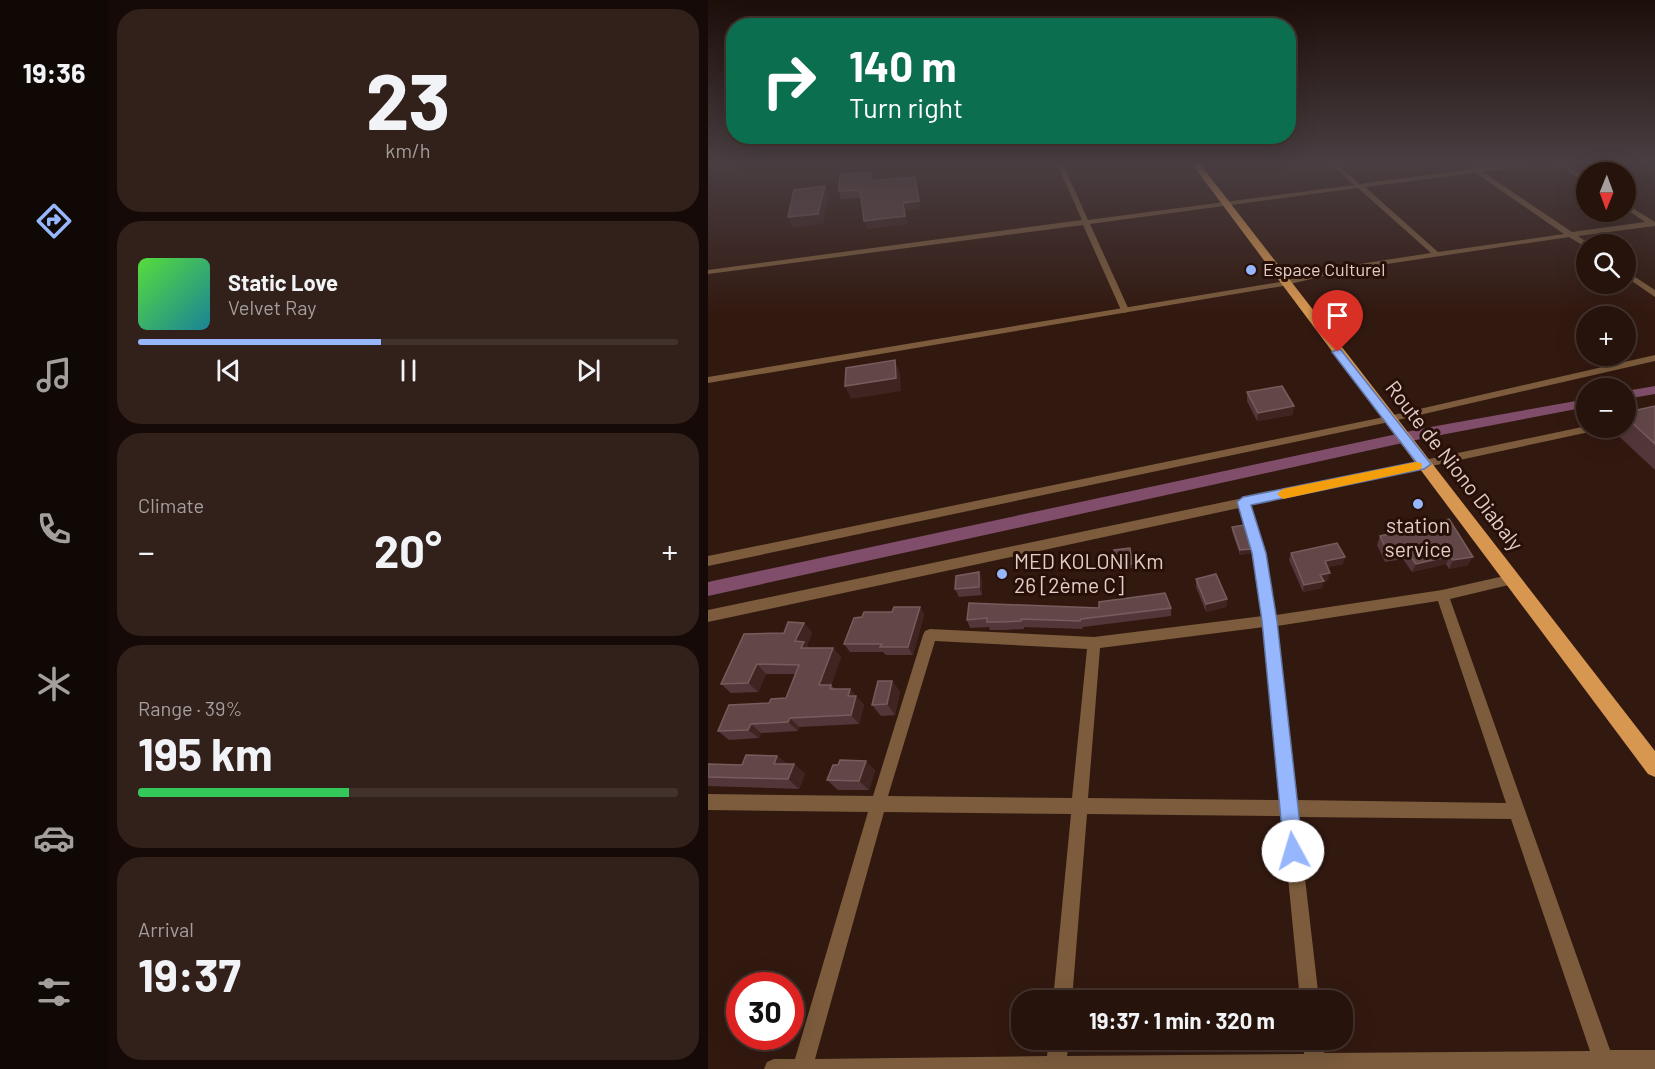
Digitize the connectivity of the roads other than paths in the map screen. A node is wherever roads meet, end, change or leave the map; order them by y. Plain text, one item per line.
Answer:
1 (1081, 214) edge
2 (1141, 214) edge
3 (1234, 214) edge
4 (1391, 214) edge
5 (1540, 214) edge
6 (1638, 214) edge
7 (1084, 222) junction
8 (1653, 224) edge
9 (1570, 234) junction
10 (1576, 238) edge
11 (1435, 254) junction
12 (708, 272) edge
13 (1636, 280) edge
14 (1286, 283) junction
15 (1655, 294) edge
16 (1125, 310) junction
17 (1655, 358) edge
18 (708, 381) edge
19 (1392, 422) junction
20 (1576, 431) edge
21 (1420, 458) junction
22 (1243, 502) junction
23 (708, 561) edge
24 (1513, 579) junction
25 (1442, 595) junction
26 (708, 616) edge
27 (1270, 621) junction
28 (1094, 643) junction
29 (1655, 767) edge
30 (708, 802) edge
31 (878, 804) junction
32 (1080, 806) junction
33 (1289, 808) junction
34 (1516, 811) junction
35 (1063, 990) edge
36 (1308, 990) edge
37 (1058, 1050) edge
38 (1314, 1050) edge
39 (1655, 1060) edge
40 (1604, 1065) edge
41 (1316, 1066) edge
42 (1056, 1068) edge
43 (774, 1069) edge
44 (802, 1069) edge

1 - 7 street
2 - 7 street
3 - 14 main road, Route de Niono Diabaly
4 - 11 street
5 - 9 street
6 - 8 street
7 - 12 street
7 - 16 street
8 - 9 street
9 - 10 street
9 - 11 street
11 - 14 street
13 - 15 street
14 - 16 street
14 - 19 main road, Route de Niono Diabaly
16 - 18 street
17 - 19 street
19 - 21 main road, Route de Niono Diabaly
19 - 23 street
20 - 21 street
21 - 22 street
21 - 24 main road, Route de Niono Diabaly
22 - 26 street
22 - 27 street
24 - 25 street
24 - 29 main road, Route de Niono Diabaly
25 - 27 street
25 - 34 street
27 - 28 street
27 - 33 street
28 - 31 street
28 - 32 street
30 - 31 street
31 - 32 street
31 - 44 street
32 - 33 street
32 - 35 street
33 - 34 street
33 - 36 street
34 - 40 street
37 - 42 street
38 - 41 street
39 - 40 street
40 - 41 street
41 - 42 street
42 - 44 street
43 - 44 street

